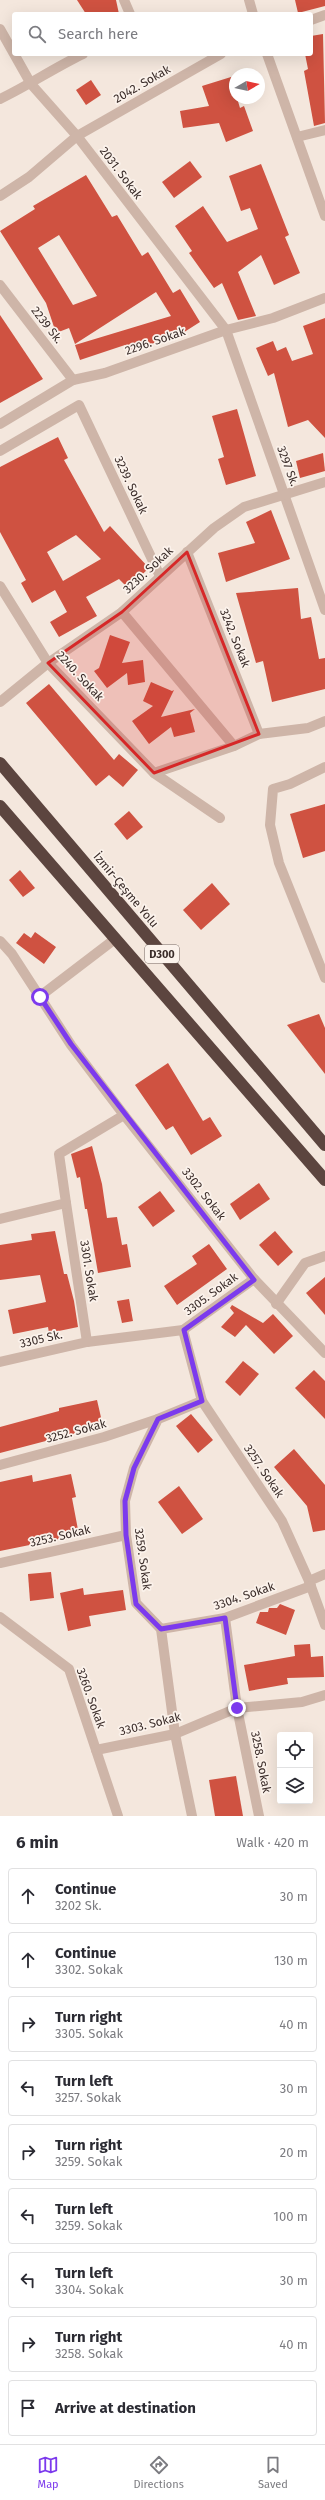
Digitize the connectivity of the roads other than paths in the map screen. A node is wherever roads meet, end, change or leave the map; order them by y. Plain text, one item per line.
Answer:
1 (124, 0) edge
2 (249, 0) edge
3 (129, 12) edge
4 (252, 12) edge
5 (325, 15) edge
6 (313, 19) edge
7 (0, 29) edge
8 (12, 50) edge
9 (15, 56) edge
10 (79, 56) edge
11 (217, 56) edge
12 (268, 56) edge
13 (31, 84) junction
14 (0, 99) edge
15 (325, 130) edge
16 (77, 136) junction
17 (297, 137) junction
18 (0, 196) edge
19 (325, 216) edge
20 (0, 285) edge
21 (325, 298) edge
22 (226, 330) junction
23 (73, 380) junction
24 (0, 424) edge
25 (0, 451) edge
26 (325, 482) edge
27 (284, 494) junction
28 (187, 552) junction
29 (160, 576) junction
30 (0, 586) edge
31 (325, 610) edge
32 (122, 612) junction
33 (48, 663) junction
34 (0, 702) edge
35 (325, 721) edge
36 (259, 734) junction
37 (234, 746) junction
38 (0, 763) edge
39 (325, 767) edge
40 (154, 773) junction
41 (0, 806) edge
42 (220, 818) dead end
43 (115, 939) junction
44 (0, 941) edge
45 (325, 978) edge
46 (40, 997) junction
47 (124, 1114) junction
48 (325, 1145) edge
49 (325, 1180) edge
50 (66, 1203) junction
51 (0, 1219) edge
52 (325, 1256) edge
53 (254, 1280) junction
54 (276, 1304) junction
55 (184, 1330) junction
56 (87, 1342) junction
57 (325, 1353) edge
58 (0, 1362) edge
59 (202, 1401) junction
60 (158, 1419) junction
61 (0, 1464) edge
62 (126, 1535) junction
63 (0, 1563) edge
64 (325, 1574) edge
65 (310, 1583) junction
66 (0, 1617) edge
67 (225, 1618) junction
68 (325, 1625) edge
69 (161, 1629) junction
70 (325, 1695) edge
71 (237, 1708) junction
72 (175, 1734) junction
73 (96, 1750) junction
74 (118, 1816) edge
75 (192, 1816) edge
76 (259, 1816) edge

1 - 3 street
2 - 4 street
5 - 6 street
7 - 8 street, 2031. Sokak
9 - 13 street, 2031. Sokak
10 - 13 street
11 - 16 street, 2042. Sokak
12 - 17 street
13 - 14 street
13 - 16 street, 2031. Sokak
15 - 17 street
16 - 18 street, 2042. Sokak
16 - 22 street, 2031. Sokak
17 - 19 street
20 - 23 street, 2239 Sk.
21 - 22 street, 2296. Sokak
22 - 23 street, 2296. Sokak
22 - 27 street, 3297 Sk.
23 - 24 street, 2296. Sokak
25 - 29 street, 3239. Sokak
26 - 27 street, 3230. Sokak
27 - 28 street, 3230. Sokak
27 - 31 street, 3297 Sk.
28 - 29 street, 3230. Sokak
28 - 36 street, 3242. Sokak
29 - 32 street, 3230. Sokak
30 - 33 street, 2240. Sokak
32 - 33 street, 3230. Sokak
32 - 37 street
33 - 34 street, 3230. Sokak
33 - 40 street, 2240. Sokak
35 - 36 street
36 - 37 street
37 - 40 street
38 - 48 highway, İzmir-Çeşme Yolu / D300
39 - 45 street
40 - 42 street, 2240. Sokak
41 - 43 highway, D300
43 - 46 street
43 - 49 highway, D300
44 - 46 street, 3302. Sokak
46 - 47 street, 3302. Sokak
47 - 50 street, 3301. Sokak
47 - 53 street, 3302. Sokak
50 - 51 street
50 - 56 street, 3301. Sokak
52 - 54 street
53 - 54 street, 3302. Sokak
53 - 55 street, 3305. Sokak
54 - 57 street, 3302. Sokak
55 - 56 street, 3305 Sk.
55 - 59 street, 3257. Sokak
56 - 58 street, 3305 Sk.
59 - 60 street
59 - 65 street, 3257. Sokak
60 - 61 street, 3252. Sokak
60 - 62 street, 3259. Sokak
62 - 63 street, 3253. Sokak
62 - 69 street, 3259. Sokak
64 - 65 street, 3304. Sokak
65 - 67 street, 3304. Sokak
65 - 68 street, 3257. Sokak
66 - 73 street, 3260. Sokak
67 - 69 street, 3304. Sokak
67 - 71 street, 3258. Sokak
69 - 72 street
70 - 71 street, 3303. Sokak
71 - 72 street, 3303. Sokak
71 - 76 street, 3258. Sokak
72 - 73 street, 3303. Sokak
72 - 75 street
73 - 74 street, 3260. Sokak

